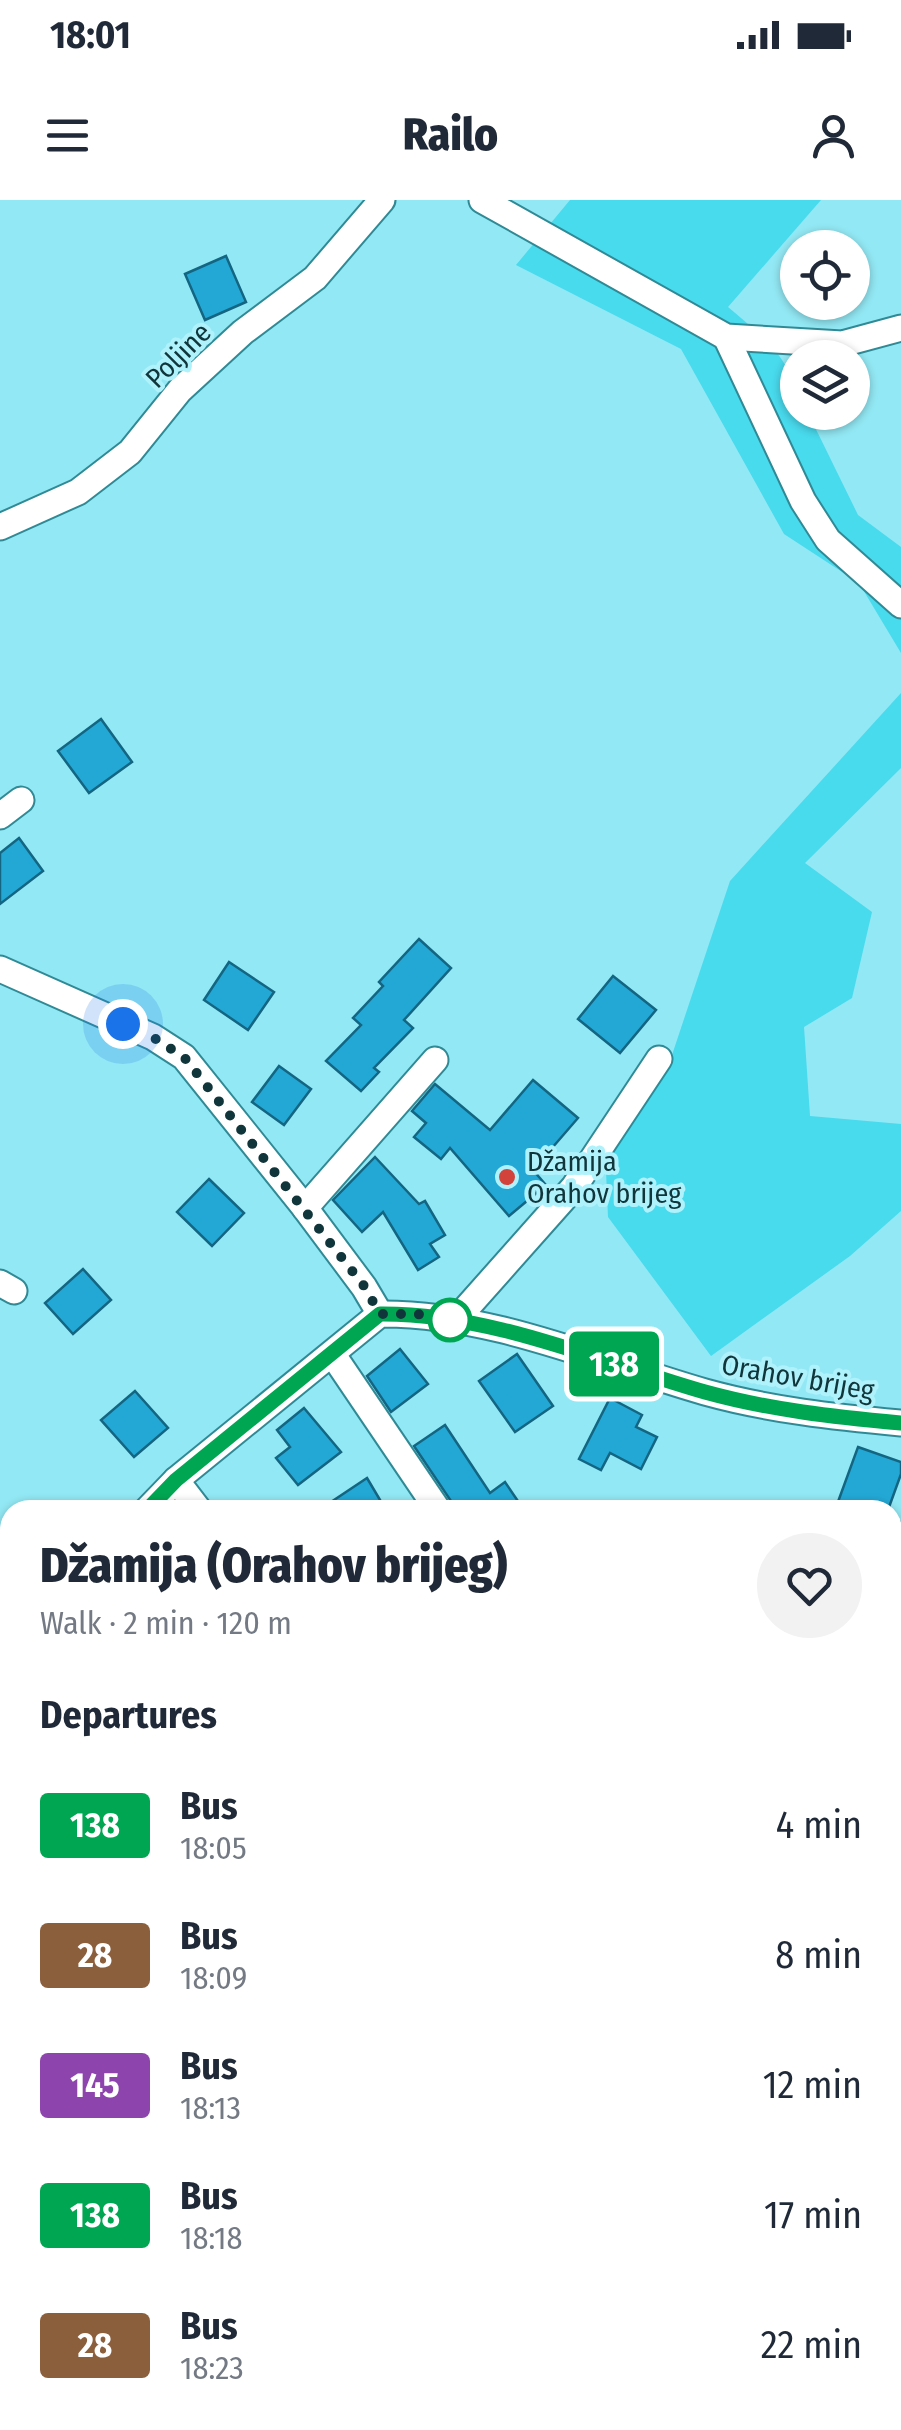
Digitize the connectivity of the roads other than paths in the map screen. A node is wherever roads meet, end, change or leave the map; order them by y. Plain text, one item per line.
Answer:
1 (382, 200) edge
2 (482, 200) edge
3 (901, 328) edge
4 (726, 337) junction
5 (0, 527) edge
6 (901, 605) edge
7 (0, 969) edge
8 (658, 1059) dead end
9 (435, 1060) dead end
10 (305, 1208) junction
11 (380, 1314) junction
12 (455, 1321) junction
13 (333, 1355) junction
14 (901, 1423) edge
15 (176, 1480) junction
16 (157, 1500) edge
17 (191, 1500) edge
18 (431, 1500) edge

1 - 5 street, Poljine
2 - 4 street
3 - 4 street
4 - 6 street
7 - 10 street
8 - 12 street
9 - 10 street
10 - 11 street
11 - 12 street, Orahov brijeg
11 - 13 street
12 - 14 street, Orahov brijeg
13 - 15 street
13 - 18 street
15 - 16 street
15 - 17 street

